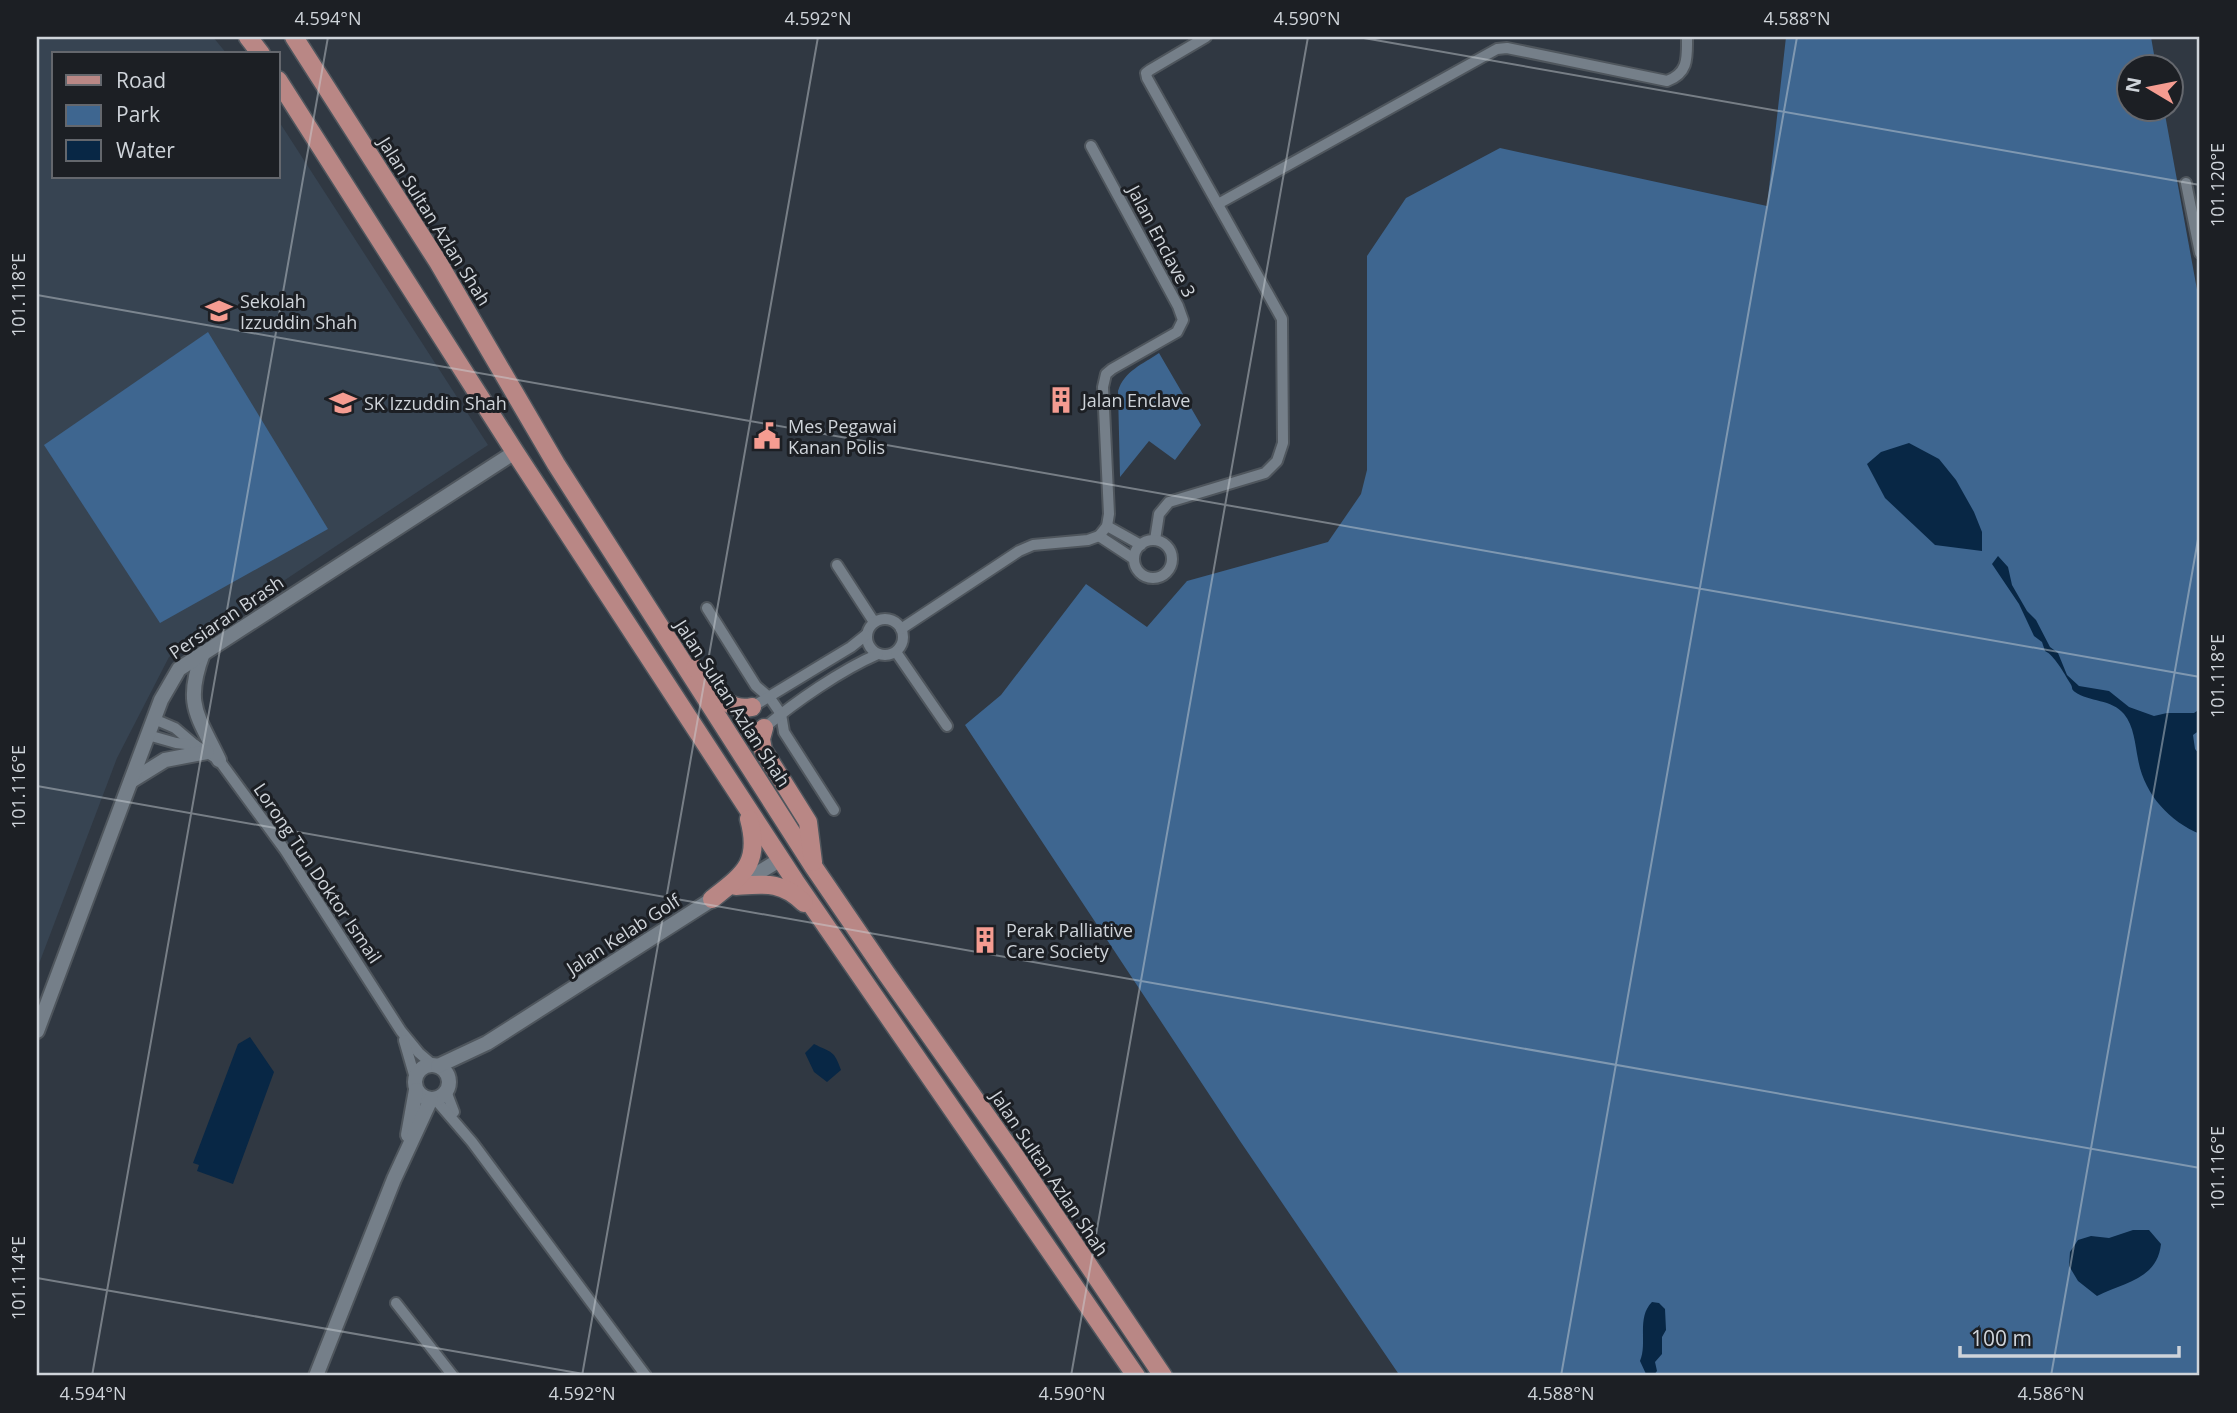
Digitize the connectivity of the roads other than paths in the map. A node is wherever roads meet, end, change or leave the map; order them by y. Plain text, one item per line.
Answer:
1 (248, 37) edge
2 (294, 37) edge
3 (1206, 37) edge
4 (1687, 37) edge
5 (259, 52) edge
6 (280, 83) edge
7 (1091, 146) dead end
8 (2186, 183) dead end
9 (1218, 204) junction
10 (2200, 253) edge
11 (515, 452) junction
12 (1107, 526) junction
13 (1099, 536) junction
14 (1155, 540) junction
15 (1140, 545) junction
16 (1134, 559) junction
17 (837, 565) dead end
18 (707, 608) dead end
19 (874, 622) junction
20 (901, 629) junction
21 (866, 635) junction
22 (670, 643) junction
23 (896, 652) junction
24 (203, 653) junction
25 (878, 654) junction
26 (680, 660) junction
27 (770, 698) junction
28 (752, 707) joint
29 (781, 715) junction
30 (154, 719) junction
31 (947, 726) dead end
32 (764, 728) joint
33 (148, 735) junction
34 (207, 752) junction
35 (131, 781) junction
36 (740, 796) junction
37 (834, 810) dead end
38 (781, 859) junction
39 (813, 866) junction
40 (736, 886) junction
41 (712, 900) junction
42 (826, 926) junction
43 (37, 1031) edge
44 (401, 1031) junction
45 (487, 1043) junction
46 (435, 1065) junction
47 (416, 1084) junction
48 (440, 1092) junction
49 (402, 1161) junction
50 (396, 1303) dead end
51 (316, 1376) edge
52 (453, 1376) edge
53 (646, 1376) edge
54 (1136, 1376) edge
55 (1163, 1376) edge

1 - 5 main road
2 - 22 main road, Jalan Sultan Azlan Shah
3 - 9 street
4 - 9 street
6 - 11 main road
7 - 12 street, Jalan Enclave 3
8 - 10 street
9 - 14 street
11 - 24 street, Persiaran Brash
11 - 36 main road
12 - 13 street
12 - 15 street
13 - 16 street
13 - 20 street
14 - 15 street
14 - 16 street
15 - 16 street
17 - 19 street
18 - 27 street
19 - 20 street
19 - 21 street
20 - 23 street
21 - 25 street
21 - 27 street
22 - 26 main road, Jalan Sultan Azlan Shah
22 - 28 main road
23 - 25 street
23 - 31 street
24 - 30 street, Persiaran Brash
24 - 34 street
25 - 29 street
26 - 38 main road
26 - 39 main road, Jalan Sultan Azlan Shah
27 - 28 street
27 - 29 street
29 - 32 street
29 - 37 street
30 - 33 street, Persiaran Brash
30 - 34 street, Lorong Tun Doktor Ismail
32 - 39 main road
33 - 34 street
33 - 35 street, Persiaran Brash
34 - 35 street
34 - 44 street, Lorong Tun Doktor Ismail
35 - 43 street, Persiaran Brash
36 - 38 main road
36 - 41 main road
38 - 40 street, Jalan Kelab Golf
38 - 42 main road
39 - 55 main road, Jalan Sultan Azlan Shah
40 - 41 street, Jalan Kelab Golf
40 - 42 main road
41 - 45 street, Jalan Kelab Golf
42 - 54 main road
44 - 46 street, Lorong Tun Doktor Ismail
44 - 47 street, Lorong Tun Doktor Ismail
45 - 46 street, Jalan Kelab Golf
45 - 48 street, Jalan Kelab Golf
46 - 47 street
46 - 48 street
47 - 48 street
47 - 49 street, Jalan Kelab Golf
48 - 49 street, Jalan Kelab Golf
48 - 53 street
49 - 51 street, Jalan Kelab Golf
50 - 52 street

